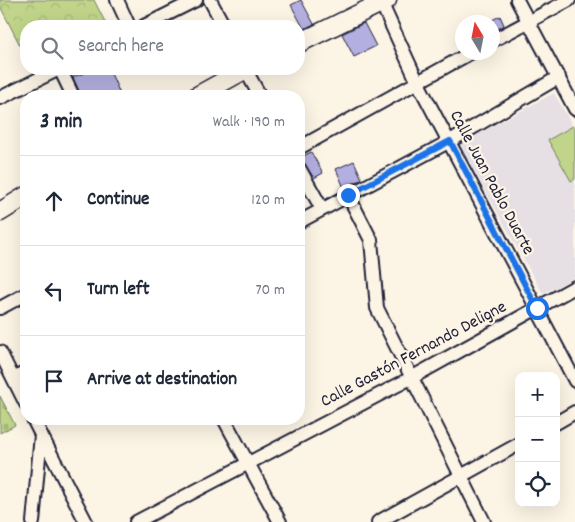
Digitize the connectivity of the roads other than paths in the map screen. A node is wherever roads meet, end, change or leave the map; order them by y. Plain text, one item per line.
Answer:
1 (117, 0) edge
2 (196, 0) edge
3 (210, 0) edge
4 (517, 0) edge
5 (569, 0) edge
6 (383, 1) edge
7 (126, 20) edge
8 (156, 20) edge
9 (221, 20) edge
10 (528, 21) junction
11 (500, 37) edge
12 (305, 40) edge
13 (458, 60) edge
14 (48, 75) edge
15 (63, 75) edge
16 (235, 75) edge
17 (249, 75) edge
18 (559, 78) junction
19 (418, 83) junction
20 (70, 90) edge
21 (208, 90) edge
22 (257, 90) edge
23 (0, 98) edge
24 (575, 109) edge
25 (450, 141) junction
26 (305, 145) edge
27 (305, 179) edge
28 (348, 195) junction
29 (20, 200) edge
30 (322, 209) junction
31 (0, 212) edge
32 (305, 219) edge
33 (575, 287) edge
34 (20, 297) edge
35 (0, 308) edge
36 (537, 308) junction
37 (0, 352) edge
38 (20, 376) edge
39 (411, 378) junction
40 (14, 379) junction
41 (575, 381) edge
42 (20, 392) edge
43 (575, 412) edge
44 (560, 421) edge
45 (36, 425) edge
46 (227, 425) edge
47 (41, 436) junction
48 (515, 446) edge
49 (247, 462) junction
50 (460, 477) junction
51 (32, 522) edge
52 (86, 522) edge
53 (136, 522) edge
54 (280, 522) edge
55 (378, 522) edge
56 (484, 522) edge

1 - 7 street
2 - 8 street
3 - 9 street
4 - 10 street
5 - 10 street
6 - 12 street
6 - 19 street, Calle Juan Pablo Duarte
10 - 11 street
10 - 18 street
13 - 19 street
14 - 23 street
15 - 20 street
16 - 21 street
17 - 22 street
18 - 24 street
18 - 25 street
19 - 25 street, Calle Juan Pablo Duarte
19 - 26 street
25 - 28 street
25 - 36 street, Calle Juan Pablo Duarte
27 - 30 street
28 - 30 street
28 - 39 street
29 - 31 street
30 - 32 street
33 - 36 street, Calle Gastón Fernando Deligne
34 - 35 street
36 - 39 street, Calle Gastón Fernando Deligne
36 - 41 street, Calle Juan Pablo Duarte
37 - 40 street
38 - 40 street
39 - 49 street, Calle Gastón Fernando Deligne
39 - 50 street
40 - 42 street
43 - 44 street
45 - 47 street
46 - 49 street
47 - 51 street
47 - 52 street
48 - 50 street
49 - 53 street, Calle Gastón Fernando Deligne
49 - 54 street
50 - 55 street
50 - 56 street

